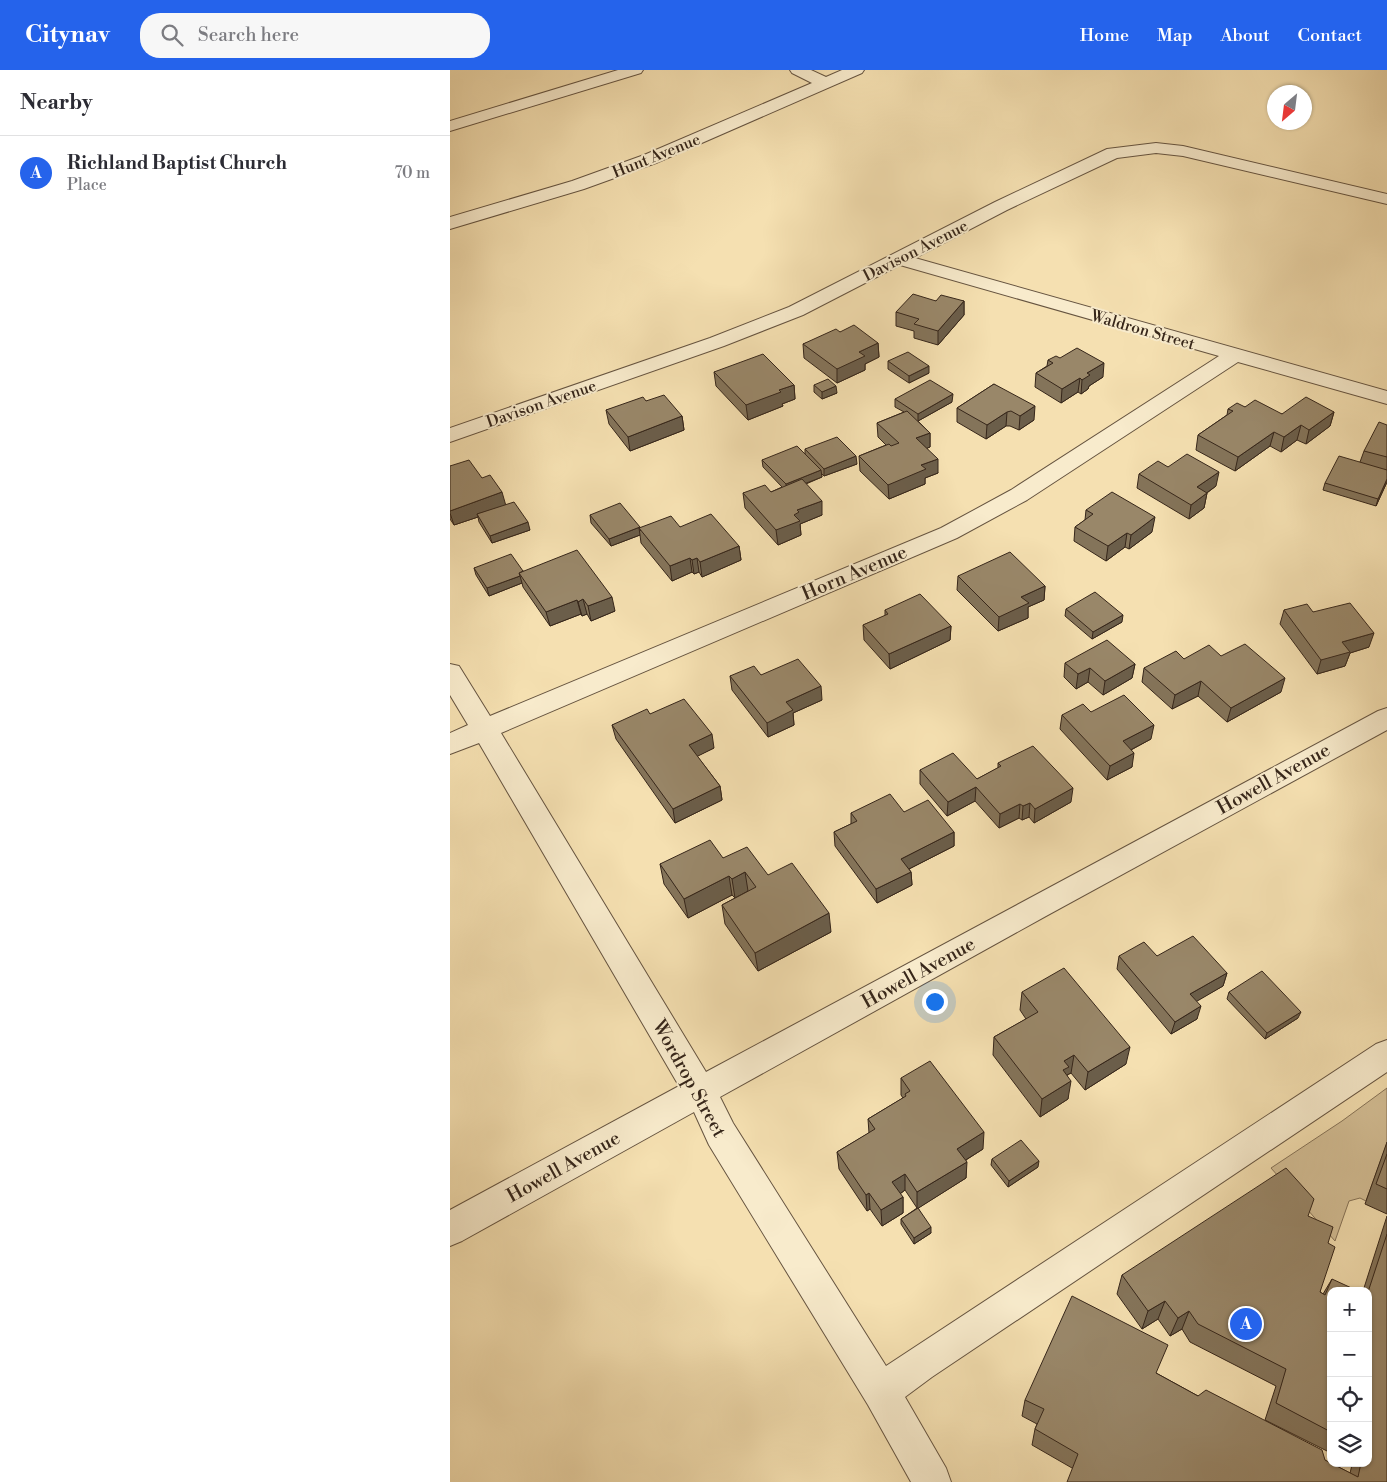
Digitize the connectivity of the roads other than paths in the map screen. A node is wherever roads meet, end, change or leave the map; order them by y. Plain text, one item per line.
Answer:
1 (636, 70) edge
2 (798, 70) edge
3 (856, 70) edge
4 (826, 83) junction
5 (450, 126) edge
6 (1387, 199) edge
7 (450, 223) edge
8 (899, 259) junction
9 (1235, 355) junction
10 (1387, 398) edge
11 (450, 435) edge
12 (450, 673) edge
13 (1387, 718) edge
14 (485, 729) junction
15 (450, 744) edge
16 (1387, 1054) edge
17 (700, 1091) junction
18 (450, 1228) edge
19 (881, 1392) junction
20 (932, 1482) edge

1 - 5 street
2 - 4 street
3 - 4 street, Hunt Avenue
4 - 7 street, Hunt Avenue
6 - 8 street, Davison Avenue
8 - 9 street, Waldron Street
8 - 11 street, Davison Avenue
9 - 10 street, Waldron Street
9 - 14 street, Horn Avenue
12 - 14 street, Wordrop Street
13 - 17 street, Howell Avenue
14 - 15 street, Horn Avenue
14 - 17 street, Wordrop Street
16 - 19 street
17 - 18 street, Howell Avenue
17 - 19 street, Wordrop Street
19 - 20 street, Wordrop Street

